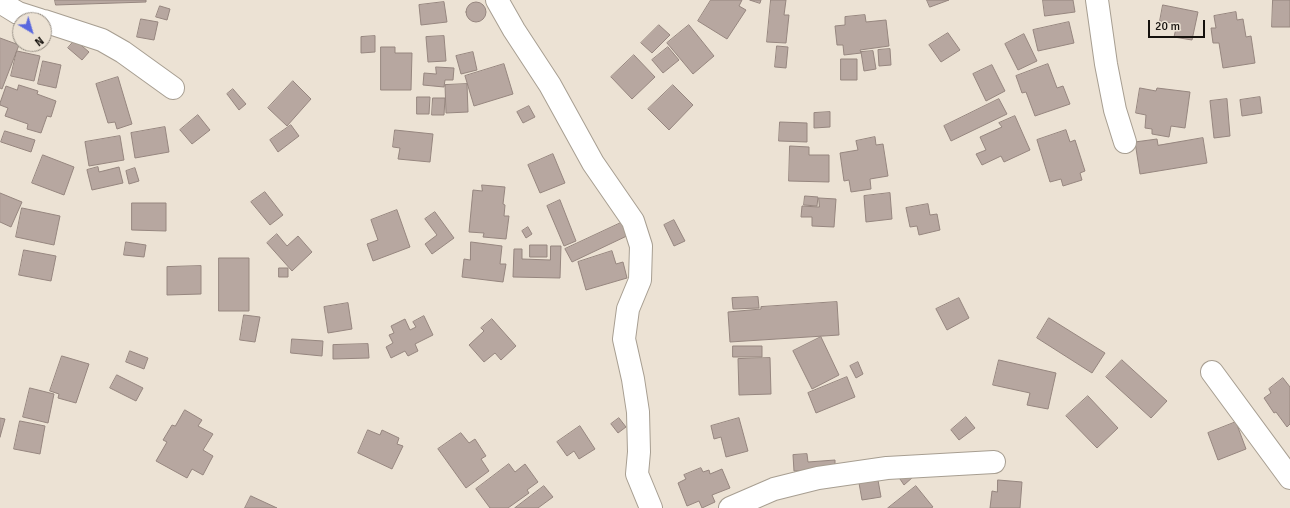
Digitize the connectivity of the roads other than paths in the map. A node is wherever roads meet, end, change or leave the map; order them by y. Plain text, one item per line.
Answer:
1 (497, 0) edge
2 (1097, 0) edge
3 (0, 2) edge
4 (16, 12) edge
5 (52, 24) edge
6 (174, 88) dead end
7 (1125, 142) dead end
8 (1212, 372) dead end
9 (994, 462) dead end
10 (1290, 478) edge
11 (651, 508) edge
12 (730, 508) edge

1 - 11 street
2 - 7 street
3 - 4 street
5 - 6 street
8 - 10 street
9 - 12 street

